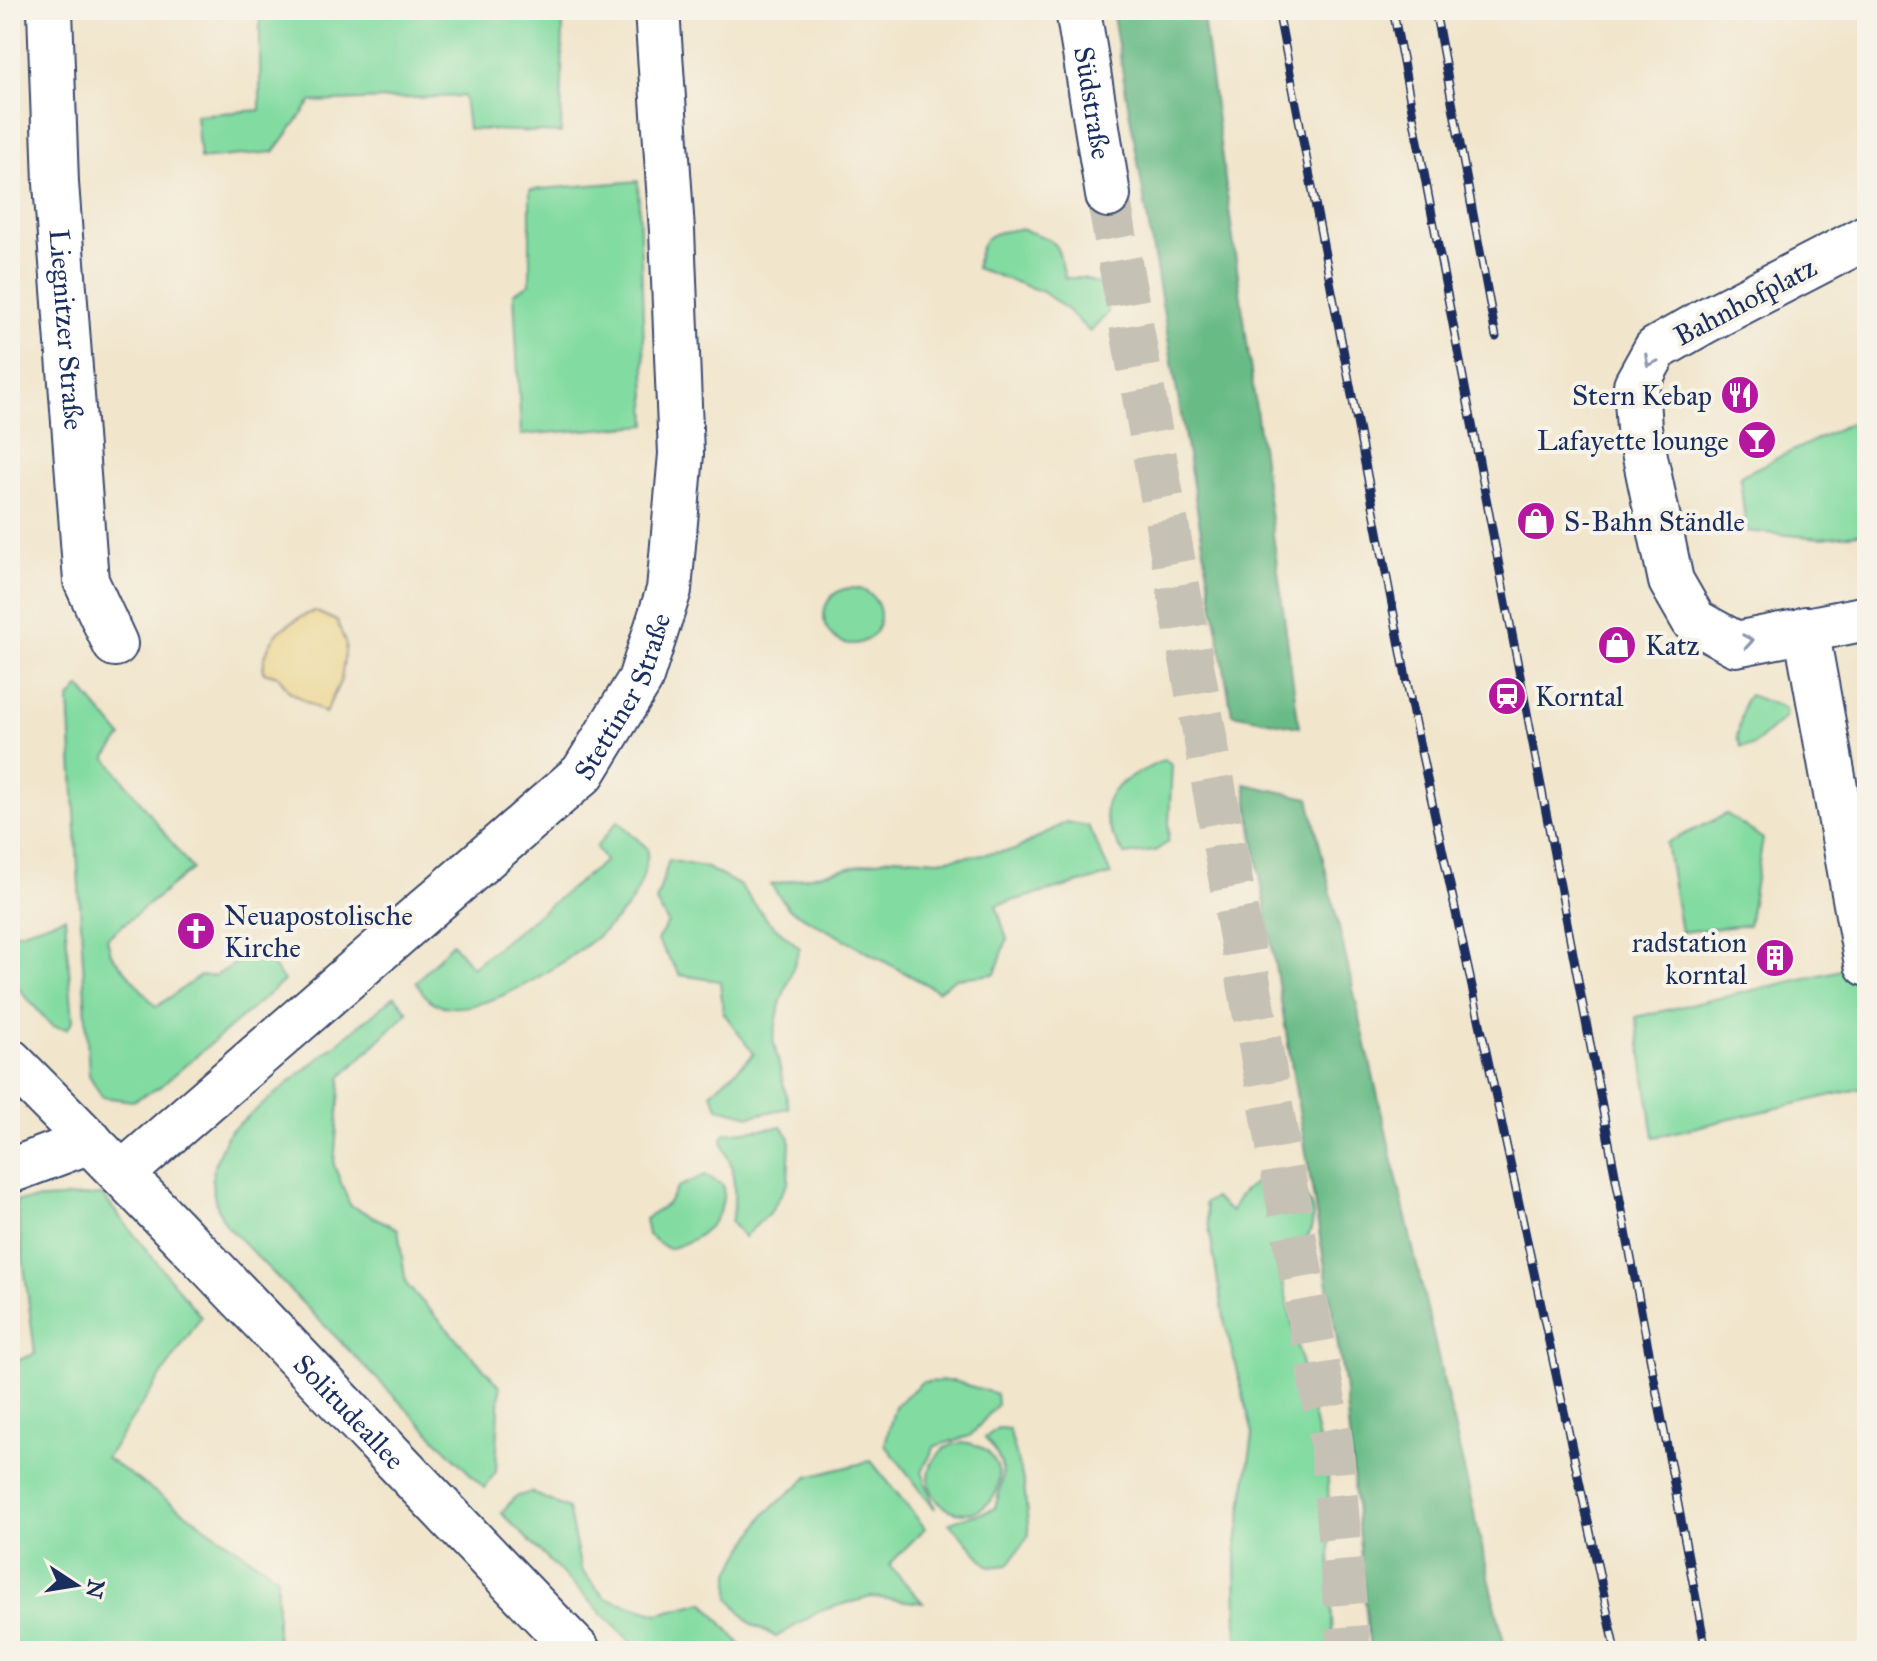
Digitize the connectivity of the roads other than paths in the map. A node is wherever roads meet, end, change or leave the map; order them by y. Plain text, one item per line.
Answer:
1 (50, 10) edge
2 (657, 10) edge
3 (1078, 10) edge
4 (1108, 195) tunnel mouth
5 (1867, 237) edge
6 (1867, 618) edge
7 (1806, 629) junction
8 (115, 644) dead end
9 (1867, 964) edge
10 (10, 1061) edge
11 (90, 1141) junction
12 (10, 1171) edge
13 (122, 1174) junction
14 (578, 1651) edge

1 - 8 street, Liegnitzer Straße
2 - 13 street, Stettiner Straße
3 - 4 street, Südstraße
5 -> 7 street, Bahnhofplatz
6 - 7 street, Bahnhofplatz
7 - 9 street
10 - 11 street, Solitudeallee
11 - 12 street
11 - 13 street, Solitudeallee
13 - 14 street, Solitudeallee

